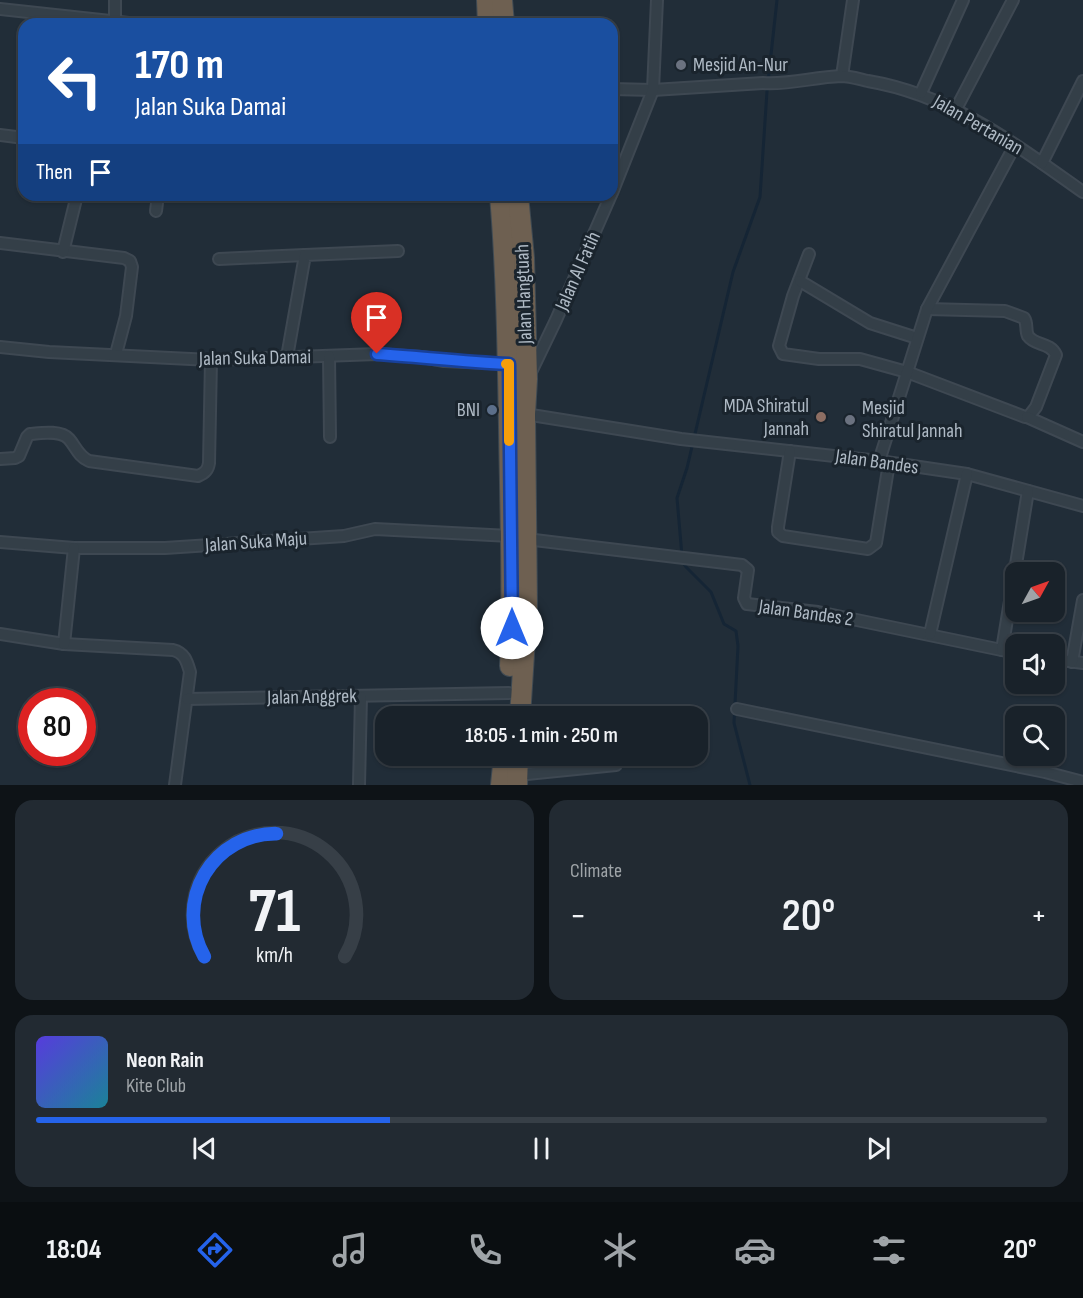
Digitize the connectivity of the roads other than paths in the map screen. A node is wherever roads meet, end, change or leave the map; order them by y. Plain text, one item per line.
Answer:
1 (115, 0) edge
2 (487, 0) edge
3 (502, 0) edge
4 (657, 0) edge
5 (853, 0) edge
6 (963, 0) edge
7 (1013, 0) edge
8 (0, 9) edge
9 (84, 18) edge
10 (120, 18) edge
11 (488, 18) edge
12 (504, 18) edge
13 (842, 76) junction
14 (1083, 81) edge
15 (618, 89) edge
16 (653, 90) junction
17 (921, 93) junction
18 (956, 109) junction
19 (0, 135) edge
20 (18, 137) edge
21 (1015, 145) junction
22 (1042, 163) junction
23 (618, 179) edge
24 (1083, 192) edge
25 (76, 201) edge
26 (157, 201) edge
27 (500, 201) edge
28 (519, 201) edge
29 (609, 201) edge
30 (156, 211) dead end
31 (0, 243) edge
32 (398, 251) dead end
33 (63, 252) junction
34 (809, 254) dead end
35 (305, 255) junction
36 (219, 259) dead end
37 (800, 281) junction
38 (927, 309) junction
39 (917, 339) junction
40 (0, 347) edge
41 (116, 354) junction
42 (329, 356) junction
43 (287, 357) junction
44 (212, 360) junction
45 (509, 364) junction
46 (907, 372) junction
47 (527, 379) junction
48 (525, 414) junction
49 (1027, 417) junction
50 (330, 437) dead end
51 (1083, 442) edge
52 (790, 451) junction
53 (0, 459) edge
54 (884, 462) junction
55 (966, 474) junction
56 (518, 485) junction
57 (1028, 491) junction
58 (1083, 506) edge
59 (519, 538) junction
60 (0, 542) edge
61 (74, 548) junction
62 (1083, 600) edge
63 (0, 634) edge
64 (930, 634) junction
65 (64, 644) junction
66 (1002, 650) junction
67 (1005, 651) edge
68 (1077, 663) edge
69 (509, 693) junction
70 (361, 697) junction
71 (187, 699) junction
72 (508, 706) edge
73 (521, 706) edge
74 (737, 710) dead end
75 (606, 766) edge
76 (513, 775) edge
77 (1083, 782) edge
78 (175, 785) edge
79 (358, 785) edge

1 - 10 street
2 - 11 highway
3 - 12 highway
4 - 16 street
5 - 13 street
6 - 17 street
7 - 18 street
8 - 9 street
13 - 16 street, Jalan Pertanian
13 - 17 street, Jalan Pertanian
14 - 22 street
15 - 16 street, Jalan Pertanian
16 - 23 street, Jalan Al Fatih
17 - 18 street, Jalan Pertanian
18 - 21 street, Jalan Pertanian
19 - 20 street
21 - 22 street, Jalan Pertanian
21 - 38 street
22 - 24 street, Jalan Pertanian
25 - 33 street
26 - 30 street
27 - 45 highway, Jalan Hangtuah
28 - 47 highway, Jalan Hangtuah
29 - 47 street, Jalan Al Fatih
31 - 33 street
32 - 35 street
33 - 41 street
34 - 37 street
35 - 36 street
35 - 43 street
37 - 39 street
37 - 46 street
38 - 39 street
38 - 49 street
39 - 46 street
40 - 41 street, Jalan Suka Damai
41 - 44 street, Jalan Suka Damai
42 - 43 street, Jalan Suka Damai
42 - 45 street, Jalan Suka Damai
42 - 50 street
43 - 44 street, Jalan Suka Damai
44 - 53 street
45 - 56 highway, Jalan Hangtuah
46 - 49 street
46 - 54 street
47 - 48 highway, Jalan Hangtuah
48 - 52 street, Jalan Bandes
48 - 56 highway, Jalan Hangtuah
49 - 51 street
52 - 54 street, Jalan Bandes
52 - 54 street
54 - 55 street, Jalan Bandes
55 - 57 street, Jalan Bandes
55 - 64 street
56 - 59 highway, Jalan Hangtuah
57 - 58 street, Jalan Bandes
57 - 66 street
59 - 61 street, Jalan Suka Maju
59 - 64 street, Jalan Bandes 2
59 - 69 highway, Jalan Hangtuah
59 - 73 highway, Jalan Hangtuah
60 - 61 street, Jalan Suka Maju
61 - 65 street
62 - 68 street
63 - 65 street
64 - 66 street, Jalan Bandes 2
65 - 71 street
66 - 67 street, Jalan Bandes 2
69 - 70 street, Jalan Anggrek
69 - 72 highway, Jalan Hangtuah
70 - 71 street, Jalan Anggrek
70 - 79 street
71 - 78 street
74 - 77 street
75 - 76 street

